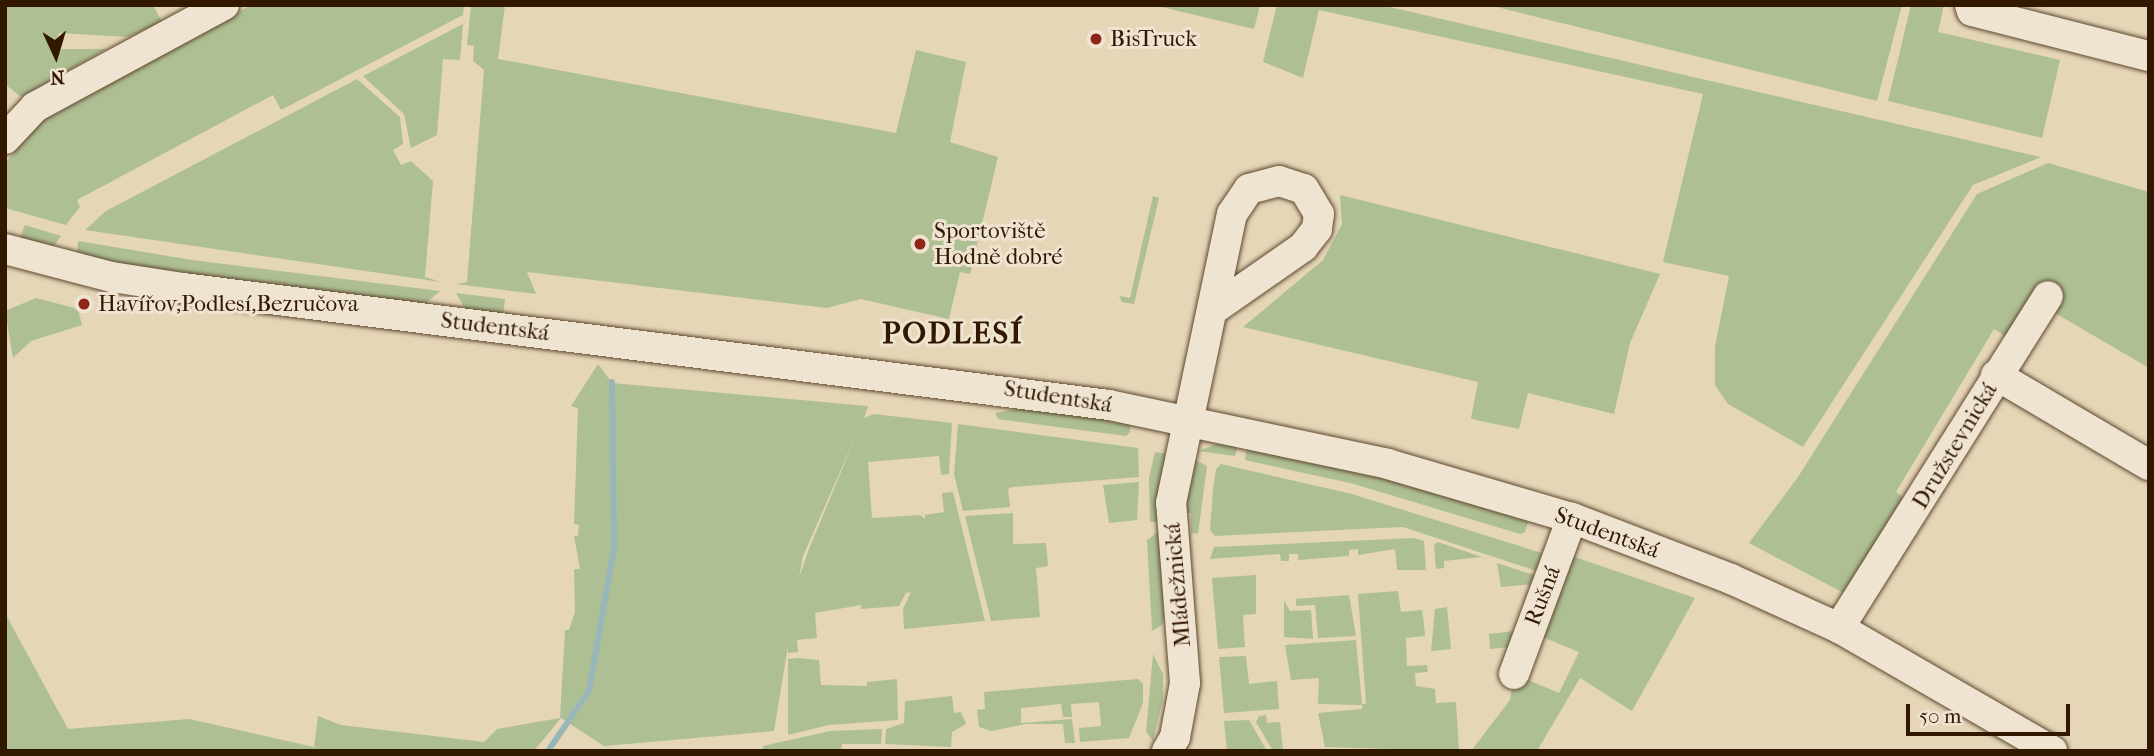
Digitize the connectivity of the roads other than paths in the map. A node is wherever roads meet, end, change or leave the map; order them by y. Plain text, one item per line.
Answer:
1 (224, 5) edge
2 (1970, 5) edge
3 (2149, 56) edge
4 (5, 139) edge
5 (5, 248) edge
6 (2048, 296) dead end
7 (1214, 309) dead end
8 (1996, 375) junction
9 (1188, 419) junction
10 (2149, 465) edge
11 (1572, 518) junction
12 (1839, 628) junction
13 (1514, 674) dead end
14 (1167, 751) edge
15 (2052, 751) edge

1 - 4 street
2 - 3 street
5 - 9 street, Studentská
6 - 8 street
7 - 9 street, Mládežnická
8 - 10 street, Družstevnická
8 - 12 street, Družstevnická
9 - 11 street, Studentská
9 - 14 street, Mládežnická
11 - 12 street, Studentská
11 - 13 street, Rušná
12 - 15 street, Studentská

